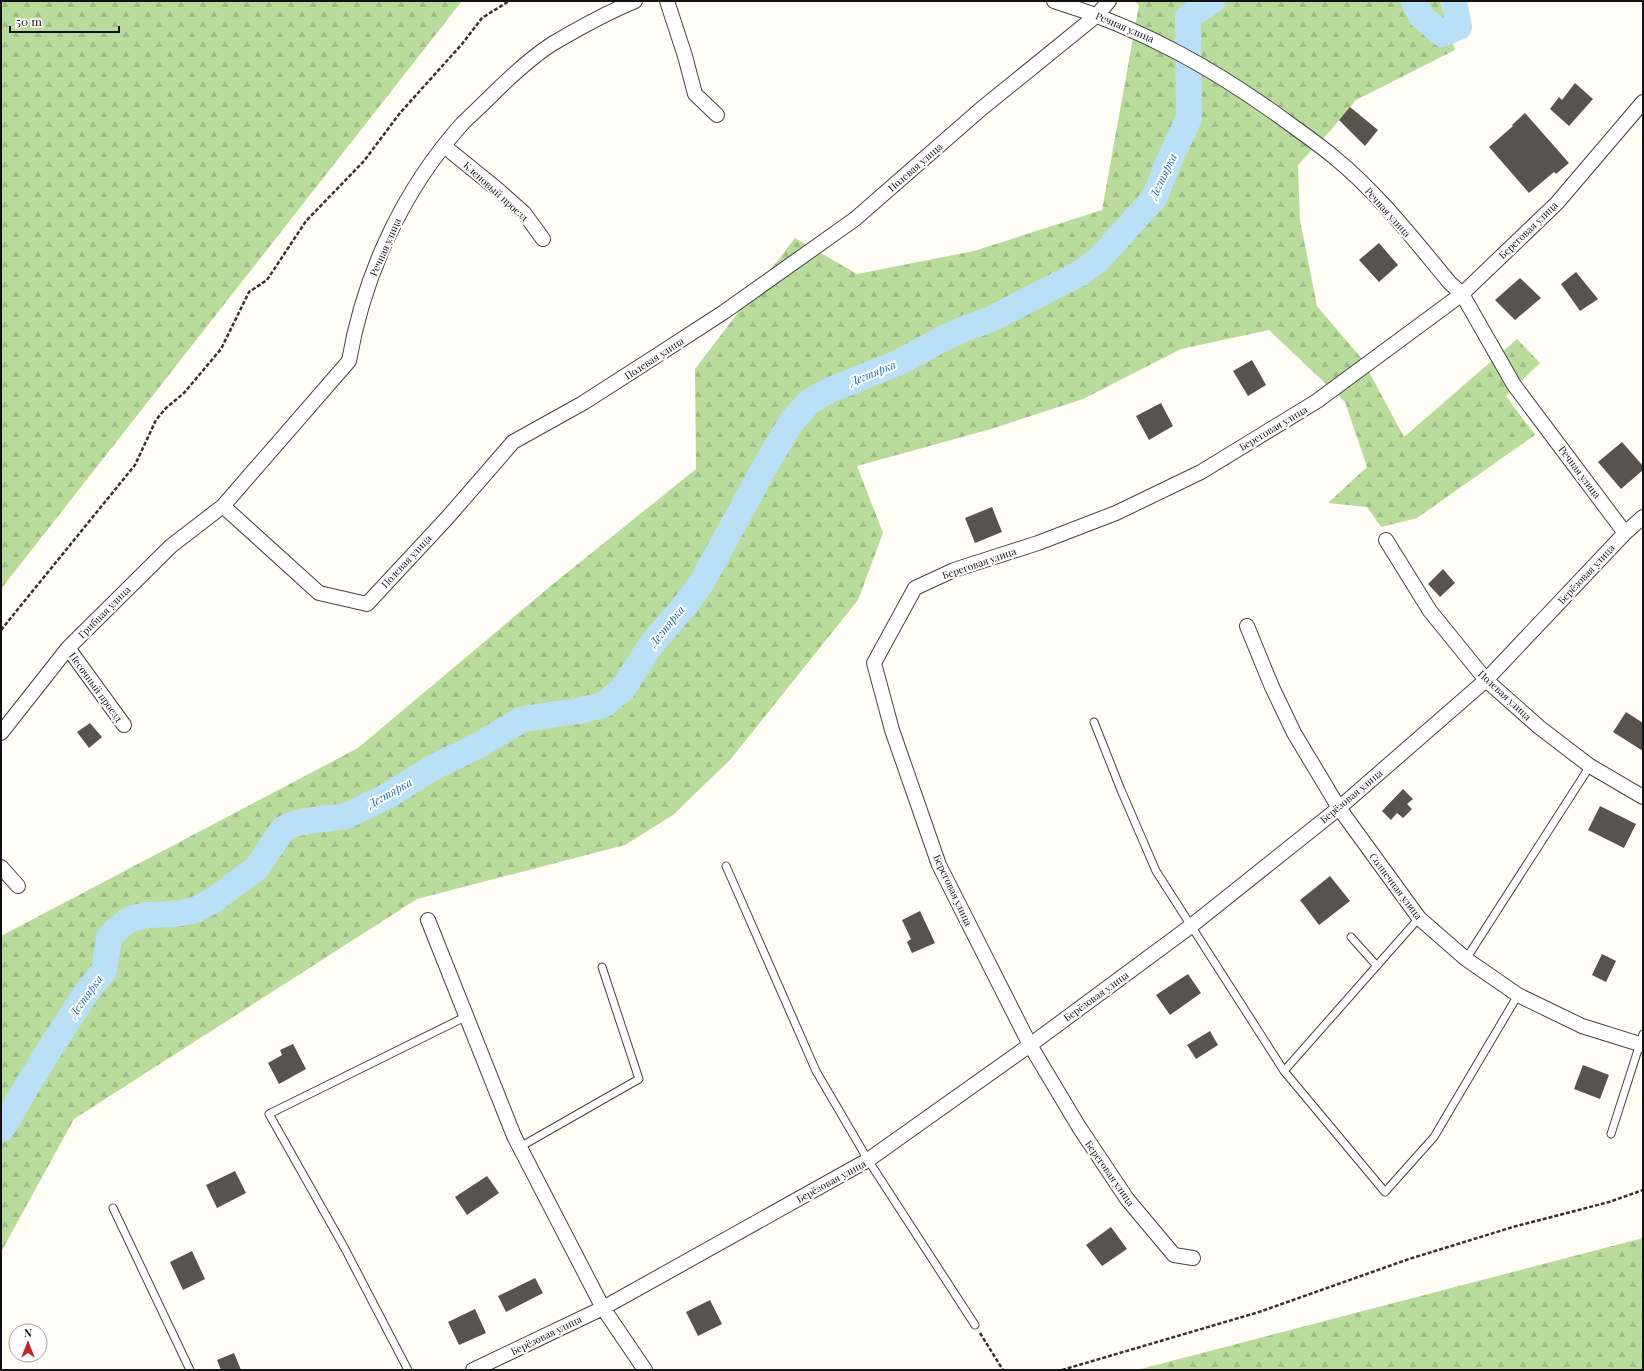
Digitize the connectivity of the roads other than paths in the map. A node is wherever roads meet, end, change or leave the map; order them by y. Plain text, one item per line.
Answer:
1 (635, 1) edge
2 (667, 1) edge
3 (1054, 1) edge
4 (1109, 1) edge
5 (1097, 15) junction
6 (1643, 102) edge
7 (717, 115) dead end
8 (444, 146) junction
9 (543, 239) dead end
10 (1462, 294) junction
11 (223, 506) junction
12 (1643, 517) edge
13 (1625, 533) junction
14 (1386, 540) dead end
15 (1247, 626) dead end
16 (68, 648) junction
17 (1486, 680) junction
18 (1094, 722) dead end
19 (124, 725) dead end
20 (1, 734) edge
21 (1590, 766) junction
22 (1643, 797) edge
23 (1339, 808) junction
24 (726, 866) dead end
25 (1, 867) edge
26 (18, 886) dead end
27 (1419, 918) junction
28 (428, 920) dead end
29 (1190, 926) junction
30 (1351, 937) dead end
31 (1466, 959) junction
32 (1377, 966) junction
33 (602, 967) dead end
34 (1518, 995) junction
35 (466, 1016) junction
36 (1642, 1041) edge
37 (1030, 1045) junction
38 (1284, 1071) junction
39 (1611, 1134) dead end
40 (520, 1147) junction
41 (868, 1160) junction
42 (113, 1208) dead end
43 (1194, 1258) dead end
44 (603, 1308) junction
45 (975, 1325) road end
46 (190, 1370) edge
47 (408, 1370) edge
48 (474, 1370) edge
49 (645, 1370) edge

1 - 8 street, Речная улица
2 - 7 street
3 - 5 street, Речная улица
4 - 5 street
5 - 10 street, Речная улица
5 - 11 street, Полевая улица
6 - 10 street, Береговая улица
8 - 9 street, Кленовый проезд
8 - 11 street, Речная улица
10 - 13 street, Речная улица
10 - 37 street, Береговая улица
11 - 16 street, Грибная улица
12 - 13 street, Берёзовая улица
13 - 17 street, Берёзовая улица
14 - 17 street, Полевая улица
15 - 23 street, Солнечная улица
16 - 19 street, Песочный проезд
16 - 20 street, Грибная улица
17 - 21 street, Полевая улица
17 - 23 street, Берёзовая улица
18 - 29 lane
21 - 22 street, Полевая улица
21 - 31 lane
23 - 27 street, Солнечная улица
23 - 29 street, Берёзовая улица
24 - 41 lane
25 - 26 street
27 - 31 street, Солнечная улица
27 - 32 lane
28 - 35 street
29 - 37 street, Берёзовая улица
29 - 38 lane
30 - 32 lane
31 - 34 street, Солнечная улица
32 - 38 lane
33 - 40 lane
34 - 36 street, Солнечная улица
34 - 38 lane
35 - 40 street
35 - 47 lane
36 - 39 lane
37 - 41 street, Берёзовая улица
37 - 43 street, Береговая улица
40 - 44 street
41 - 44 street, Берёзовая улица
41 - 45 lane
42 - 46 lane
44 - 48 street, Берёзовая улица
44 - 49 street

